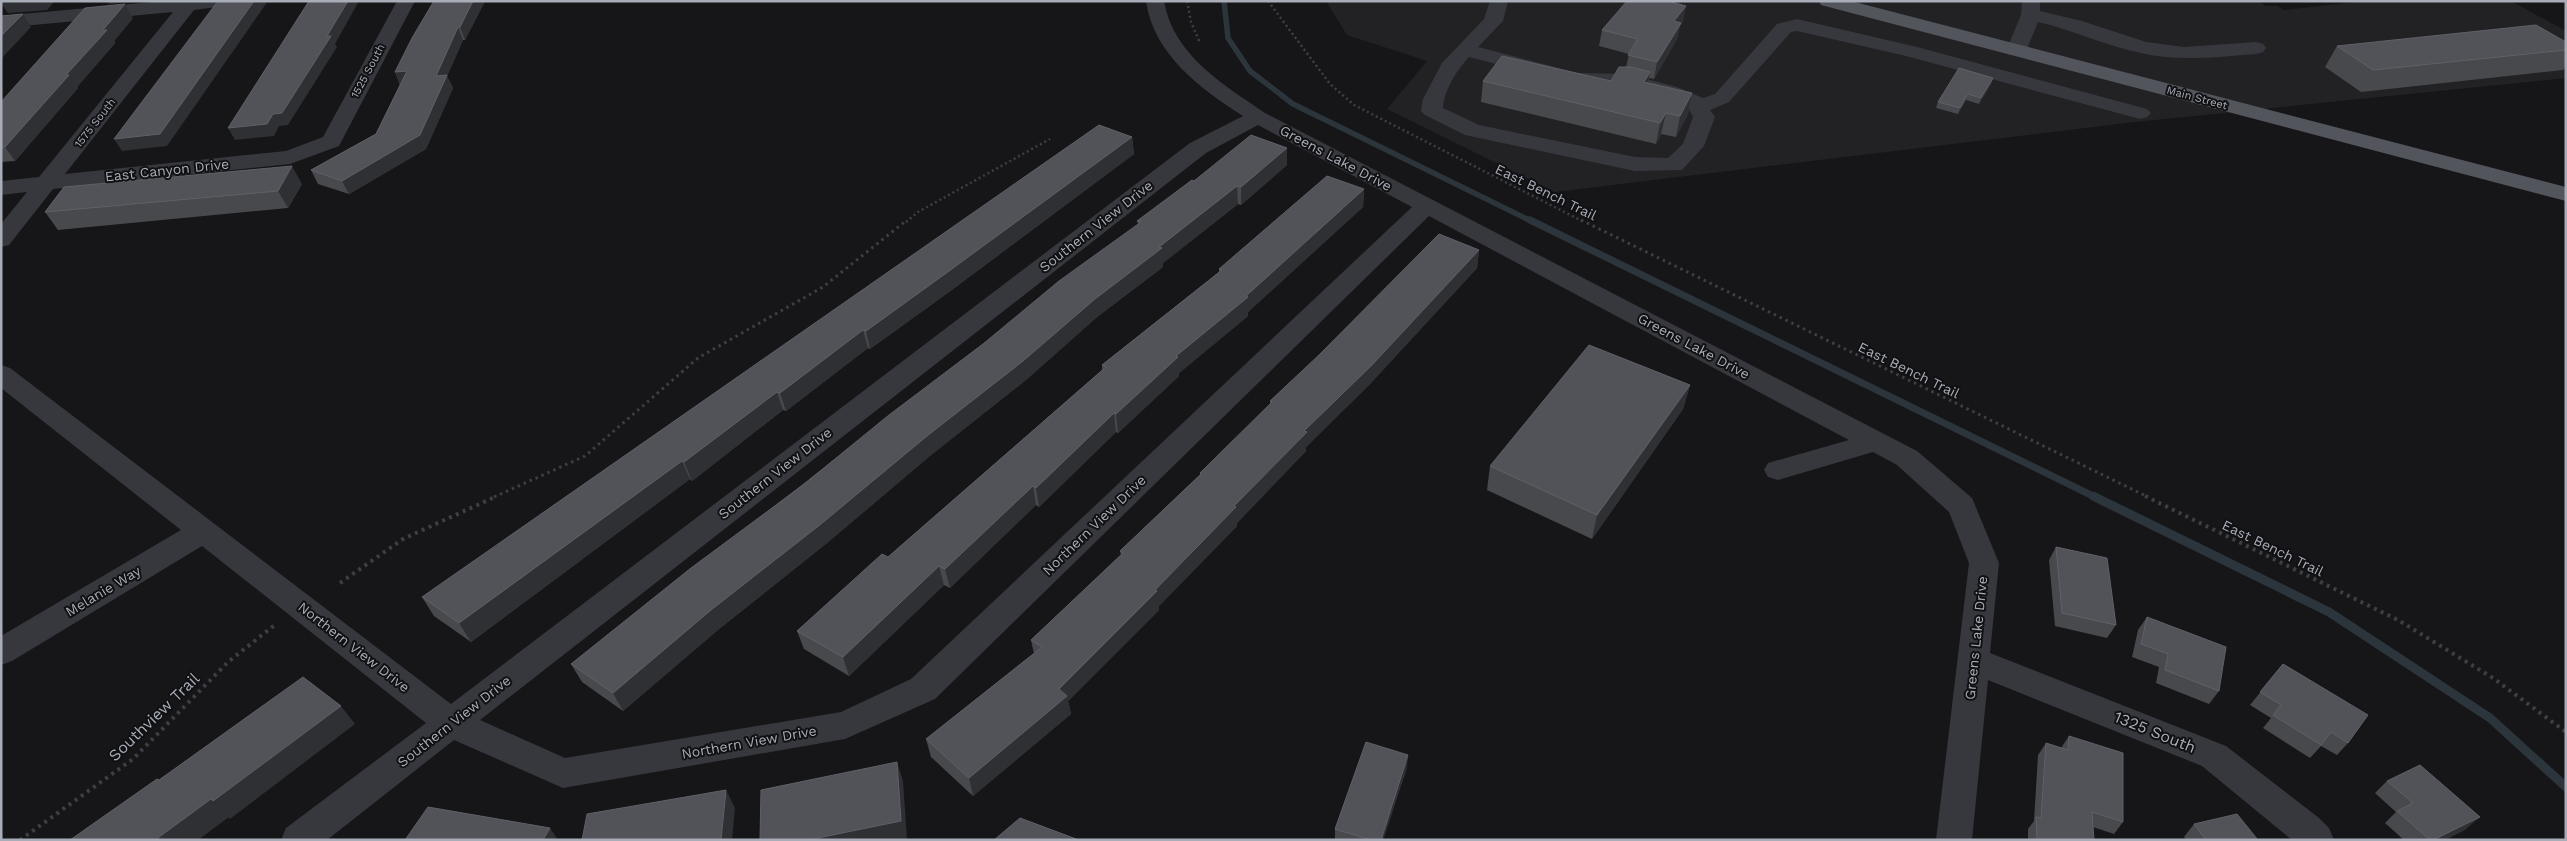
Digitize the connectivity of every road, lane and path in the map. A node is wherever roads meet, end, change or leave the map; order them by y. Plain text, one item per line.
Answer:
1 (226, 1) edge
2 (406, 1) edge
3 (1155, 1) edge
4 (1268, 1) edge
5 (1499, 1) edge
6 (1828, 1) edge
7 (188, 5) junction
8 (2031, 8) edge
9 (1902, 21) junction
10 (1, 22) edge
11 (2256, 48) dead end
12 (1465, 50) junction
13 (2016, 50) junction
14 (1910, 51) junction
15 (1698, 107) junction
16 (2140, 113) dead end
17 (1258, 117) junction
18 (1050, 139) dead end
19 (331, 141) joint
20 (46, 184) junction
21 (1, 188) edge
22 (2566, 194) edge
23 (1426, 206) junction
24 (1, 240) edge
25 (1, 374) edge
26 (1876, 442) junction
27 (1778, 470) dead end
28 (204, 530) junction
29 (340, 583) dead end
30 (276, 624) dead end
31 (1, 652) edge
32 (1973, 660) junction
33 (451, 723) junction
34 (2566, 732) edge
35 (20, 840) edge
36 (299, 840) edge
37 (1954, 840) edge
38 (2316, 840) edge

1 - 7 street
2 - 19 street, 1525 South
3 - 17 street, Greens Lake Drive
4 - 34 path, East Bench Trail
5 - 12 street
6 - 9 main road, Main Street
7 - 10 street
7 - 20 street, 1575 South
8 - 11 street
8 - 13 street
9 - 13 main road, Main Street
9 - 14 street
12 - 15 street
12 - 15 street
13 - 22 main road, Main Street
14 - 15 street
14 - 16 street
17 - 23 street, Greens Lake Drive
17 - 33 street, Southern View Drive
18 - 29 path
19 - 20 street, East Canyon Drive
20 - 21 street, East Canyon Drive
20 - 24 street, 1575 South
23 - 26 street, Greens Lake Drive
23 - 33 street, Northern View Drive
25 - 28 street, Northern View Drive
26 - 27 street
26 - 32 street, Greens Lake Drive
28 - 31 street, Melanie Way
28 - 33 street, Northern View Drive
30 - 35 path, Southview Trail
32 - 37 street, Greens Lake Drive
32 - 38 street, 1325 South
33 - 36 street, Southern View Drive

